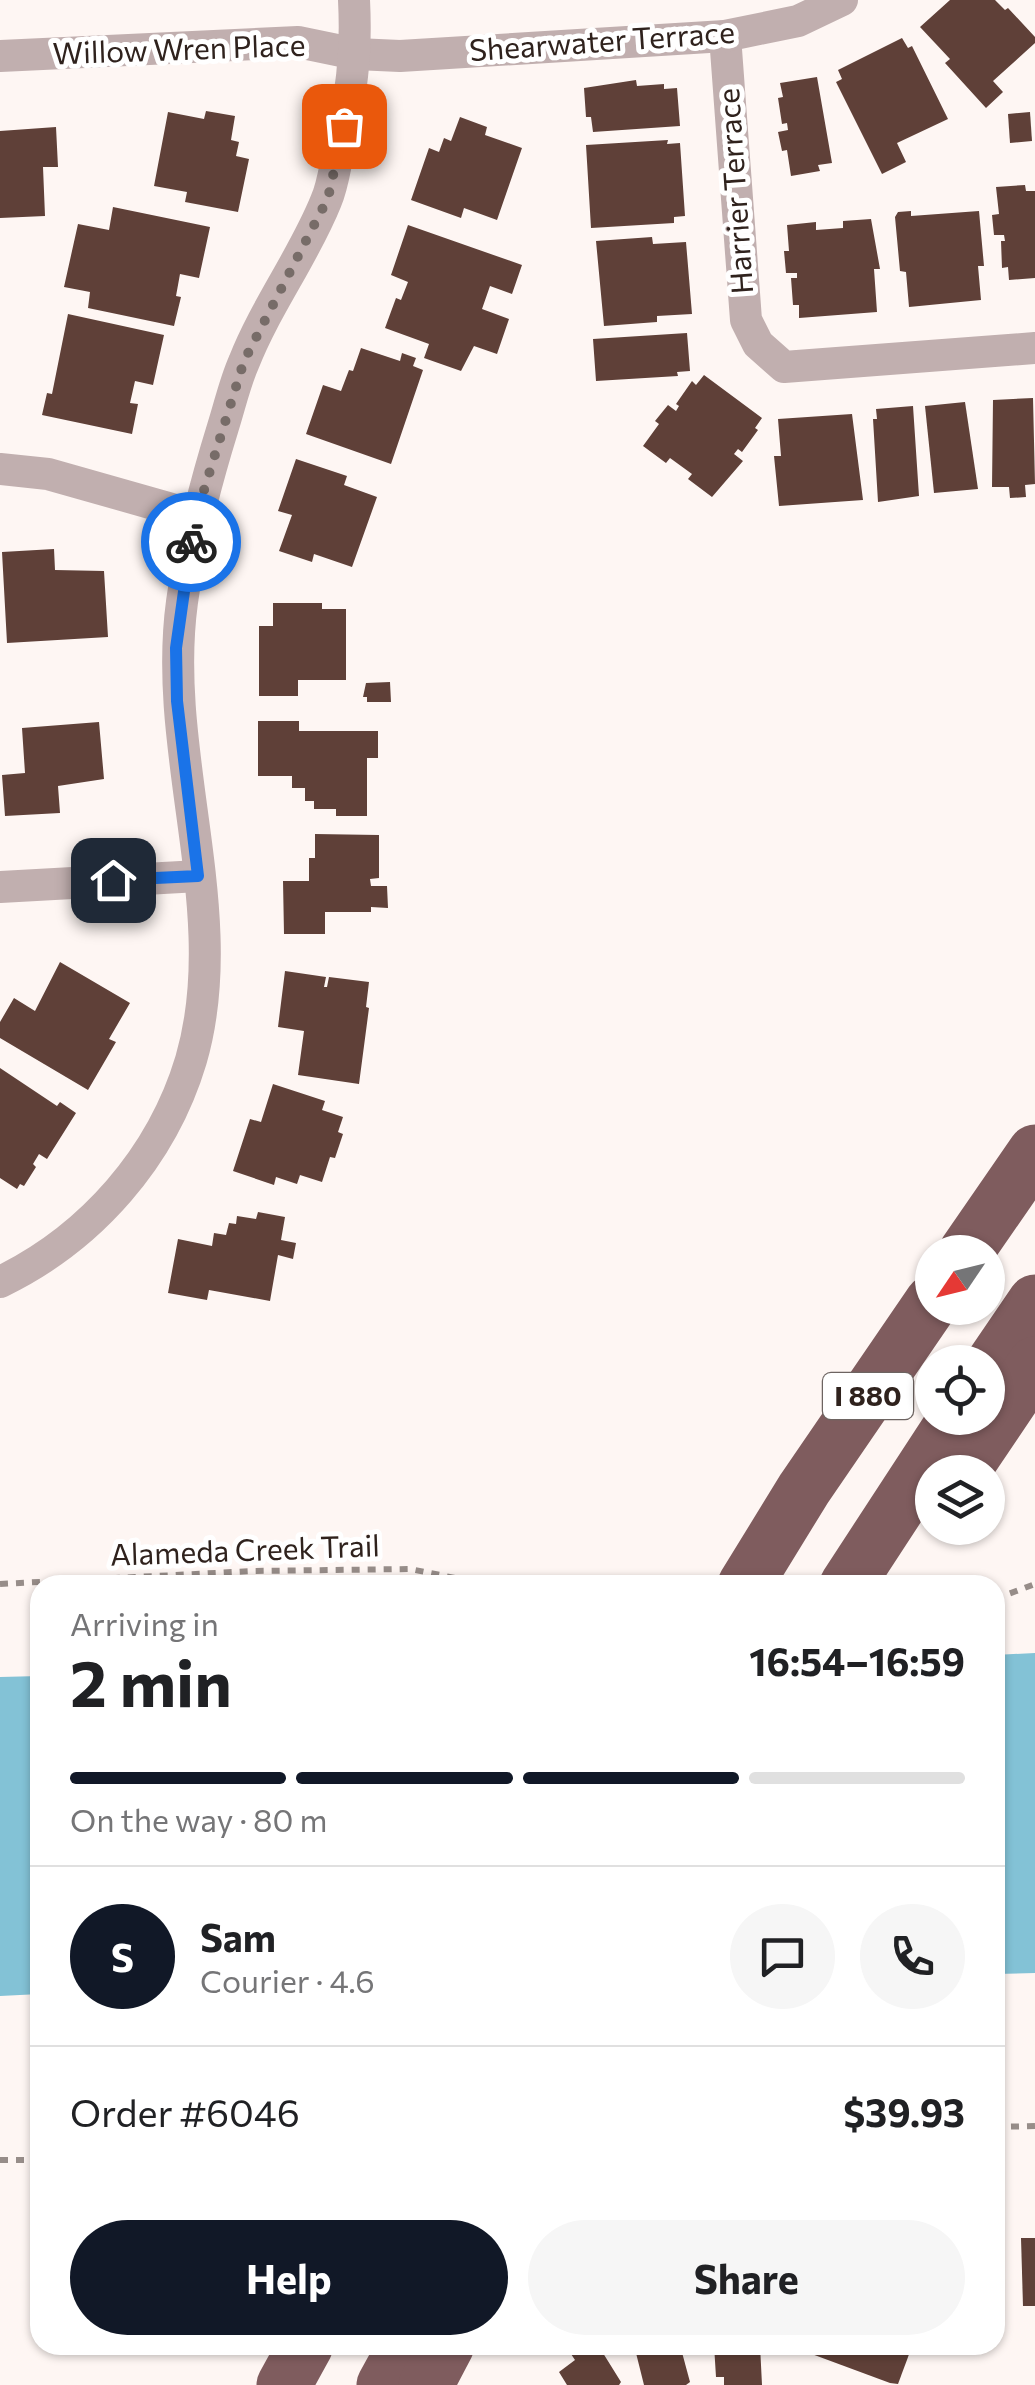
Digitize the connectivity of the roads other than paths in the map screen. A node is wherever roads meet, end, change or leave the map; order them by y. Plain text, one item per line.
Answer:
1 (354, 0) edge
2 (842, 0) edge
3 (725, 36) junction
4 (356, 54) junction
5 (0, 56) edge
6 (1035, 348) edge
7 (0, 469) edge
8 (196, 516) junction
9 (198, 876) junction
10 (0, 887) edge
11 (1035, 1152) edge
12 (978, 1235) edge
13 (0, 1282) edge
14 (1035, 1302) edge
15 (916, 1325) edge
16 (1005, 1347) edge
17 (1035, 1364) edge
18 (1035, 1426) edge
19 (973, 1455) edge
20 (1002, 1455) edge
21 (915, 1508) edge
22 (915, 1516) edge
23 (751, 1575) edge
24 (856, 1575) edge
25 (894, 1575) edge
26 (300, 2355) edge
27 (400, 2355) edge
28 (442, 2355) edge
29 (284, 2385) edge
30 (384, 2385) edge
31 (426, 2385) edge

1 - 4 street
2 - 3 street, Shearwater Terrace
3 - 4 street, Shearwater Terrace
3 - 6 street, Harrier Terrace
4 - 5 street, Willow Wren Place
4 - 8 street
7 - 8 street
8 - 9 street
9 - 10 street
9 - 13 street
11 - 12 highway
14 - 16 highway
15 - 23 highway, I 880
17 - 19 highway
18 - 20 highway
21 - 24 highway, I 880
22 - 25 highway, I 880
26 - 29 highway
27 - 30 highway
28 - 31 highway

